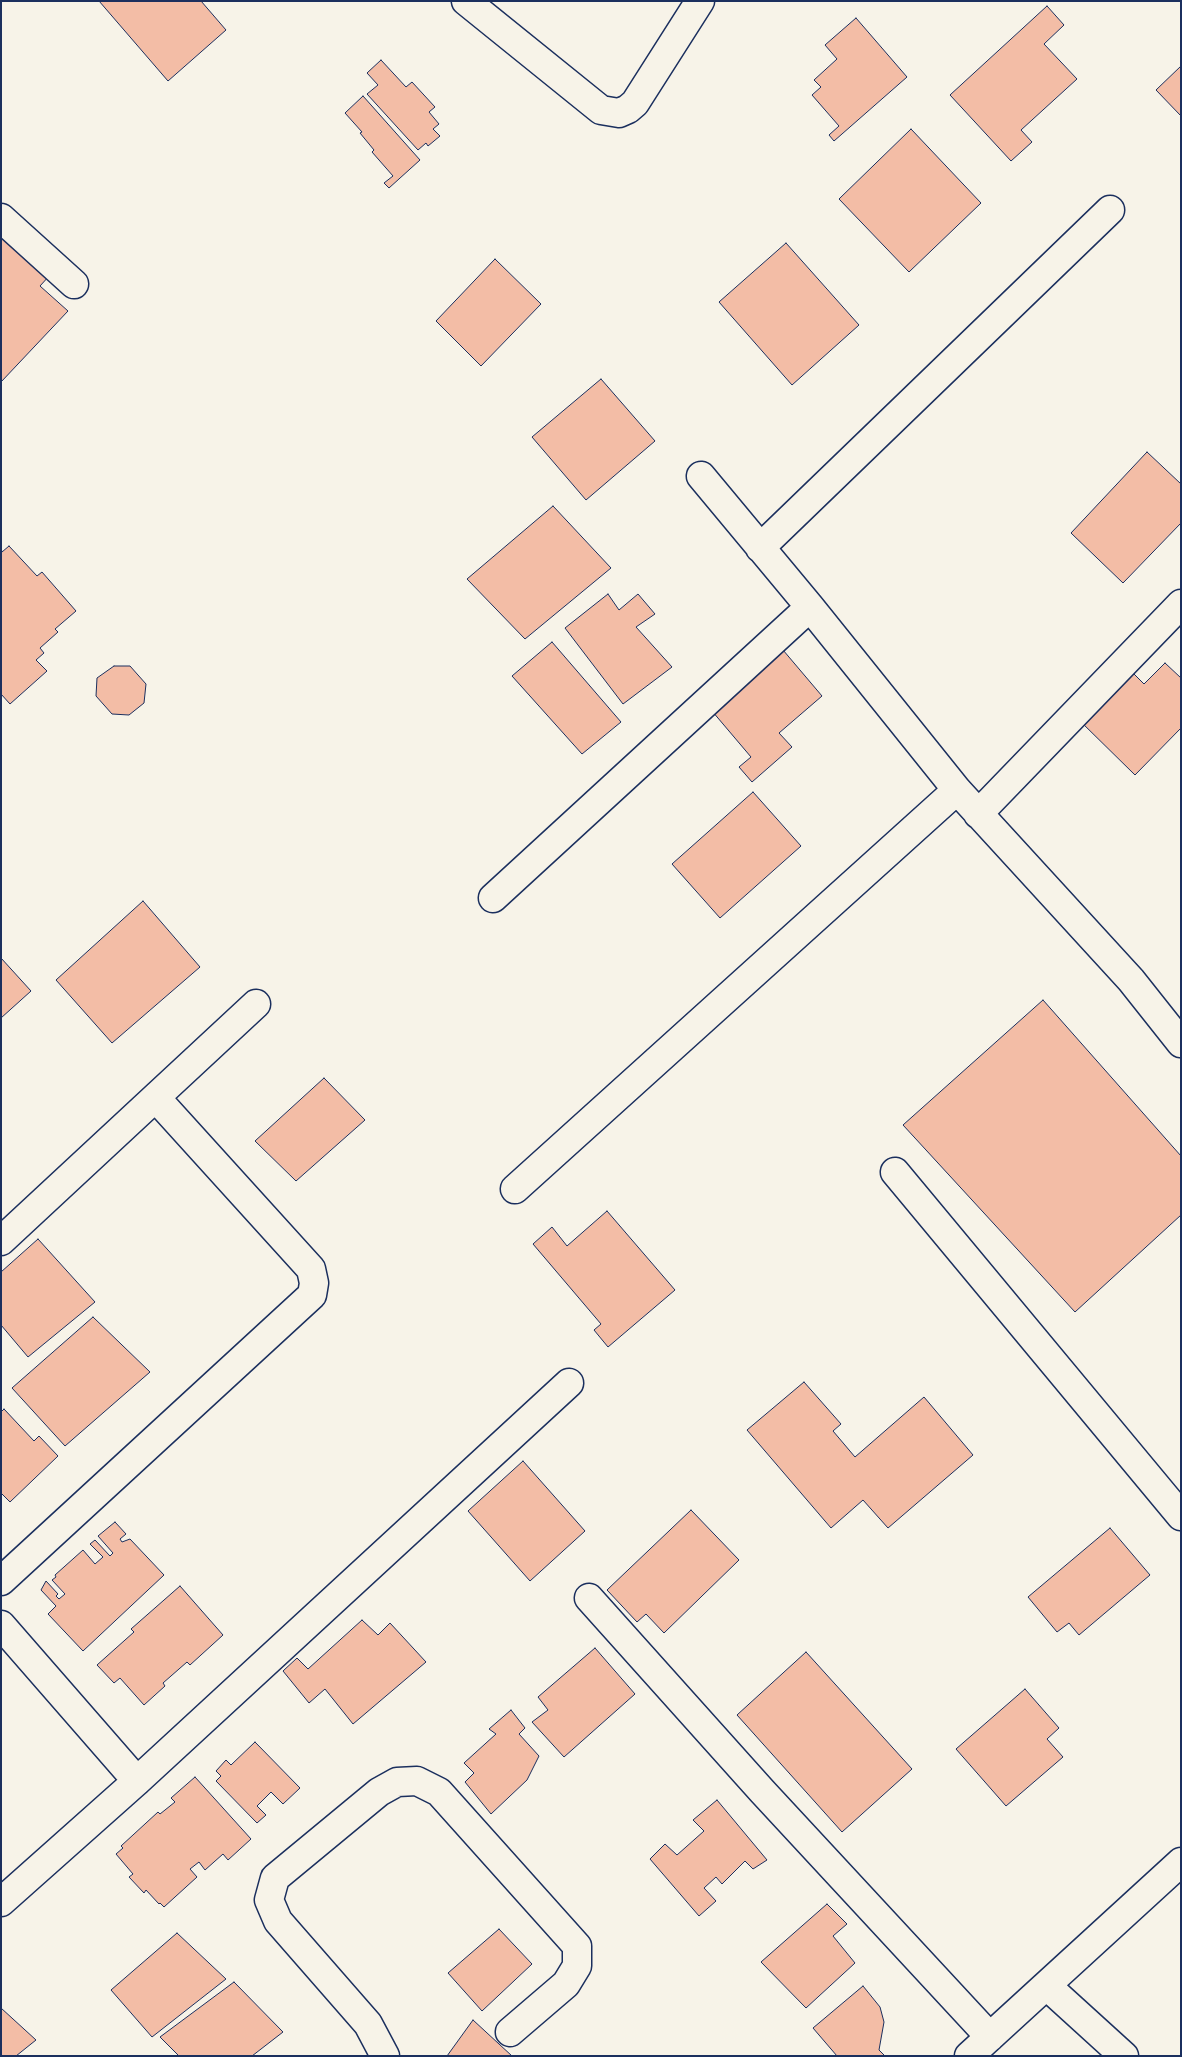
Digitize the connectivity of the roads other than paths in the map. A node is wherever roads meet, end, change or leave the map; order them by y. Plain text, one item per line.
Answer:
1 (466, 1) edge
2 (700, 1) edge
3 (1110, 210) dead end
4 (1, 218) edge
5 (74, 284) dead end
6 (701, 476) dead end
7 (760, 548) junction
8 (1181, 604) edge
9 (810, 607) junction
10 (957, 790) junction
11 (978, 814) junction
12 (493, 898) dead end
13 (256, 1004) dead end
14 (1181, 1043) edge
15 (156, 1098) junction
16 (895, 1172) dead end
17 (515, 1189) dead end
18 (1, 1241) edge
19 (569, 1383) dead end
20 (1181, 1516) edge
21 (1, 1581) edge
22 (589, 1598) dead end
23 (1, 1624) edge
24 (137, 1781) junction
25 (1181, 1862) edge
26 (1, 1902) edge
27 (1047, 1986) junction
28 (510, 2032) dead end
29 (990, 2036) junction
30 (385, 2056) edge
31 (969, 2056) edge
32 (1124, 2056) edge

1 - 2 street
3 - 7 street
4 - 5 street
6 - 7 street
7 - 9 street
8 - 11 street
9 - 10 street
9 - 12 street
10 - 11 street
10 - 17 street
11 - 14 street
13 - 15 street
15 - 18 street
15 - 21 street
16 - 20 street
19 - 24 street
22 - 29 street
23 - 24 street
24 - 26 street
25 - 27 street
27 - 29 street
27 - 32 street
28 - 30 street
29 - 31 street

